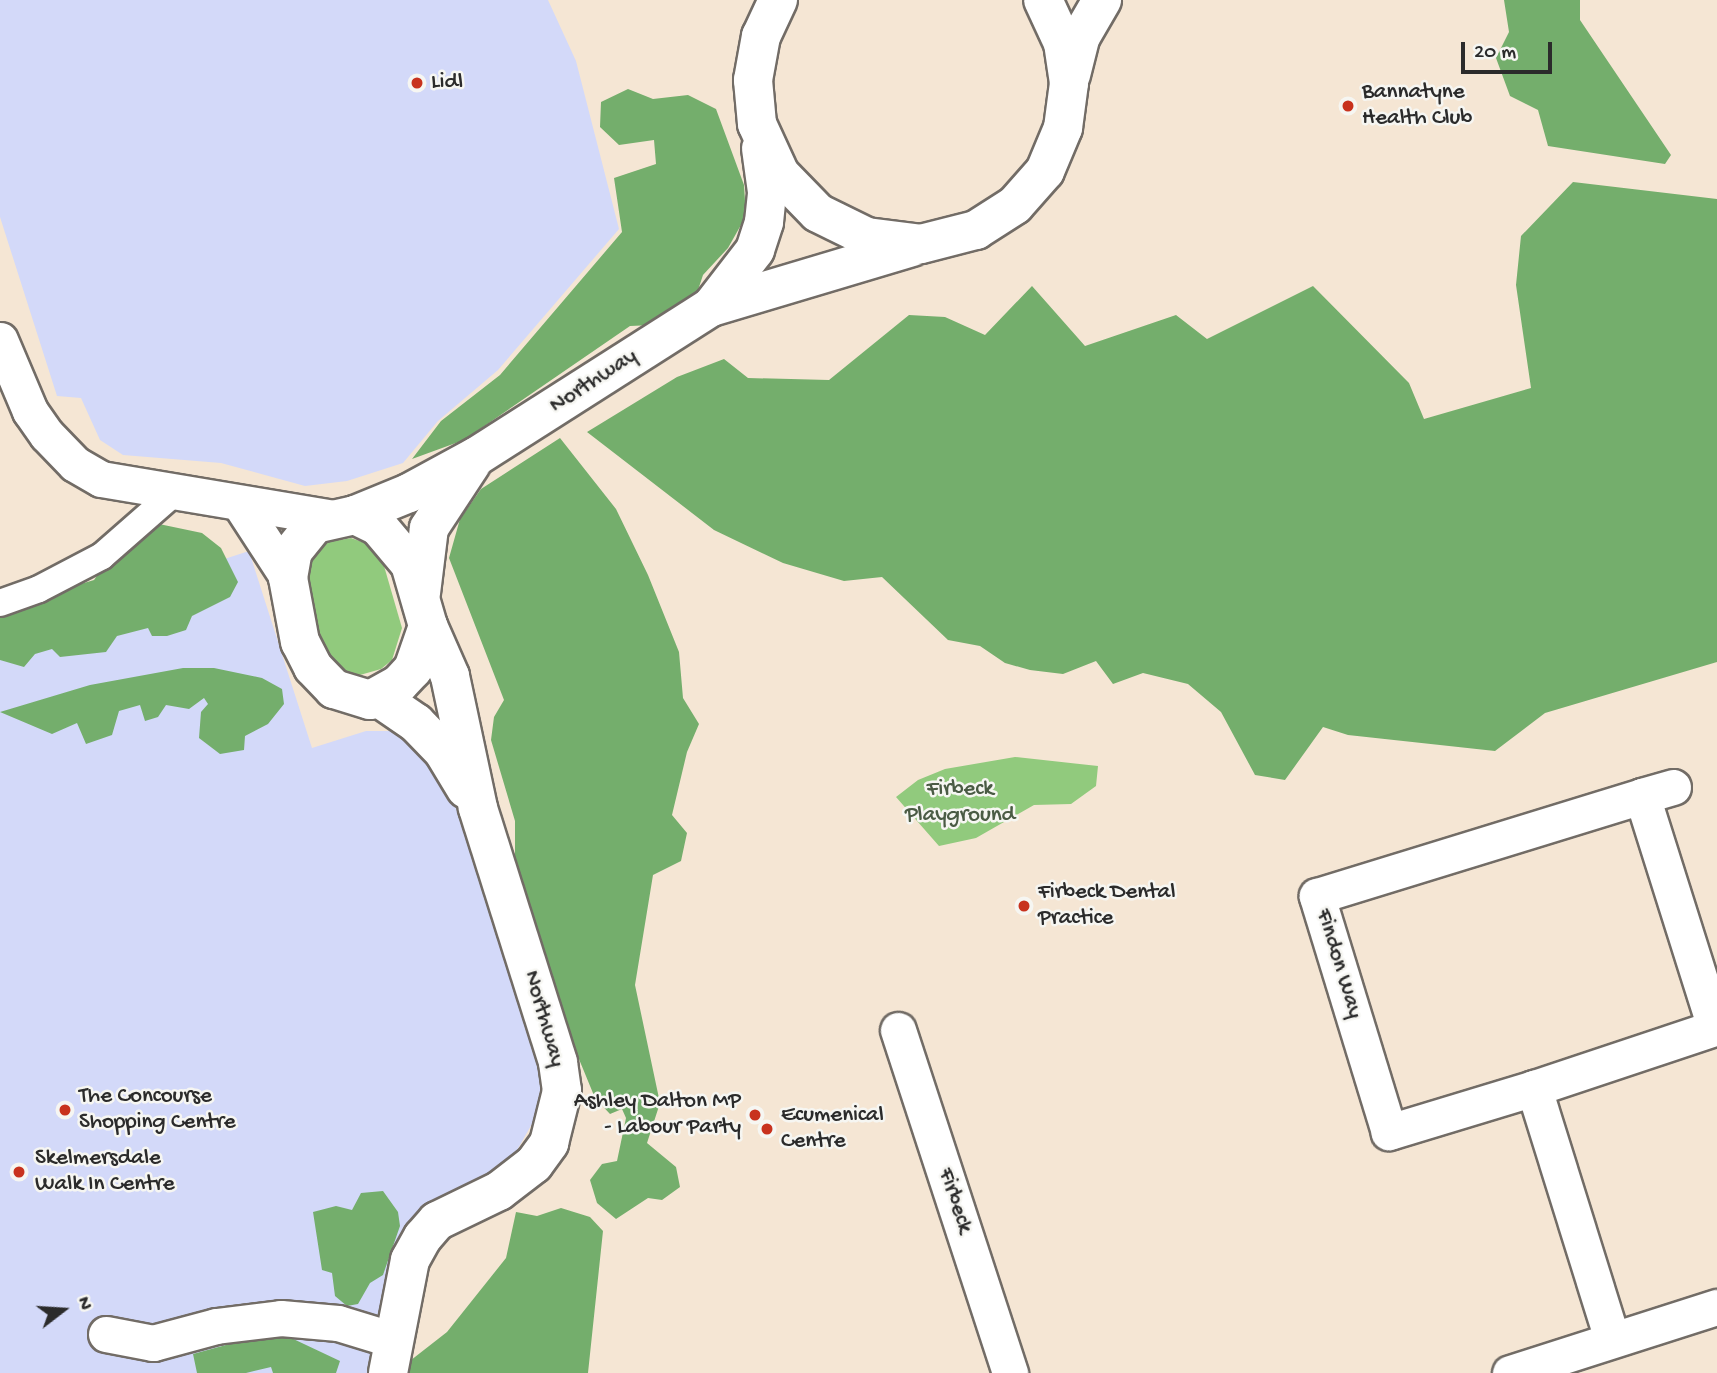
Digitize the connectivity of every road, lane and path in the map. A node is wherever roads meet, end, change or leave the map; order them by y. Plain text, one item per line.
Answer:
1 (778, 0) edge
2 (1043, 0) edge
3 (1102, 0) edge
4 (1069, 83) junction
5 (757, 124) junction
6 (921, 244) junction
7 (711, 307) junction
8 (0, 340) edge
9 (481, 454) junction
10 (174, 493) junction
11 (240, 504) junction
12 (344, 516) junction
13 (288, 578) junction
14 (0, 603) edge
15 (424, 610) junction
16 (378, 697) junction
17 (478, 808) junction
18 (1716, 1027) edge
19 (898, 1030) dead end
20 (1534, 1088) junction
21 (1717, 1307) edge
22 (106, 1334) dead end
23 (1612, 1339) junction
24 (391, 1357) edge
25 (1010, 1373) edge
26 (1510, 1373) edge

1 - 5 street, Northway
2 - 4 street
3 - 4 street
4 - 6 street, Northway
5 - 6 street
5 - 7 street, Northway
6 - 7 street, Northway
7 - 9 street, Northway
8 - 10 street
9 - 12 street, Northway
9 - 15 street, Northway
10 - 11 street
10 - 14 street
11 - 12 street
11 - 13 street
12 - 13 street
12 - 15 street
13 - 16 street
15 - 16 street
15 - 17 street, Northway
16 - 17 street, Northway
17 - 24 street, Northway
18 - 20 street, Findon Way
18 - 20 street, Findon Way
19 - 25 street, Firbeck
20 - 23 street
21 - 23 street
22 - 24 street
23 - 26 street

